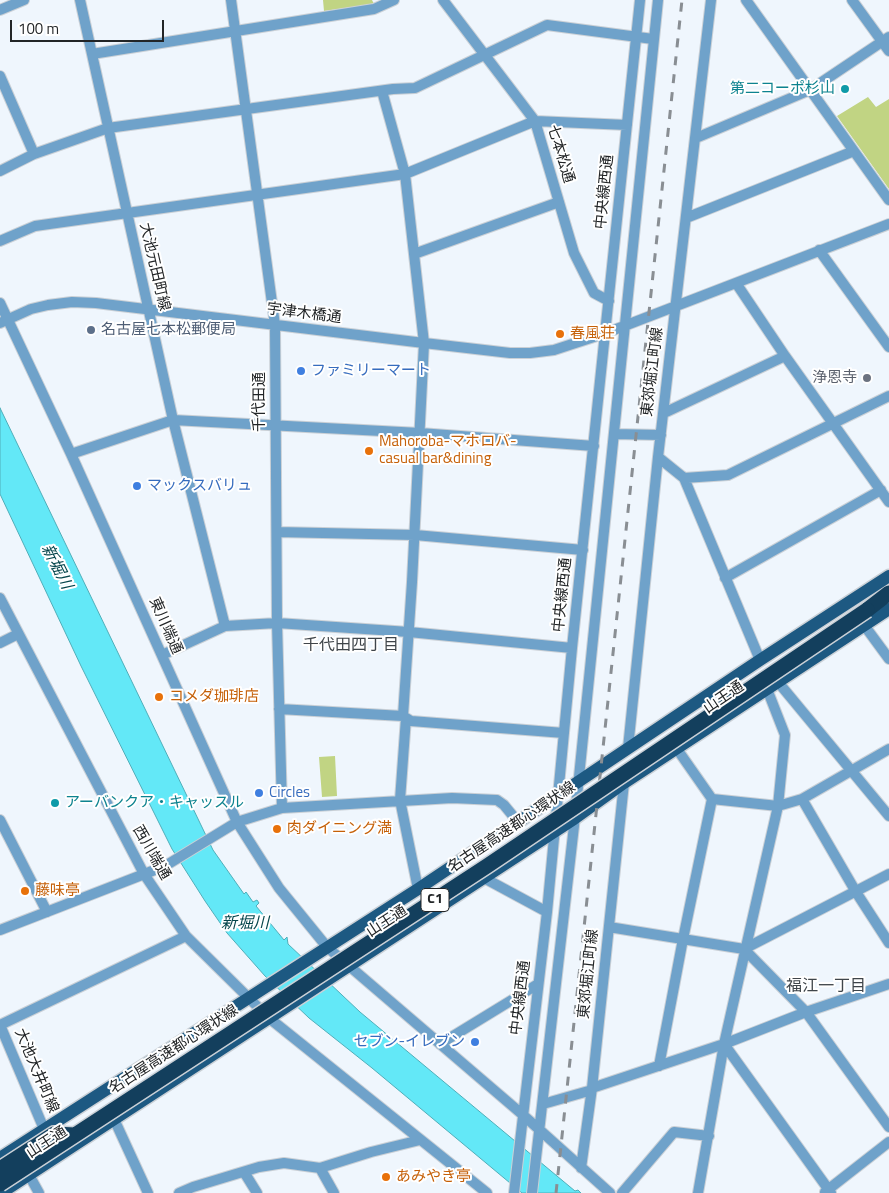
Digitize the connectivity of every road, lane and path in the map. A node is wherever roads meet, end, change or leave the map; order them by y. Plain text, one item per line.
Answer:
1 (24, 0) edge
2 (80, 0) edge
3 (231, 0) edge
4 (394, 0) edge
5 (443, 0) edge
6 (640, 0) edge
7 (658, 0) edge
8 (712, 0) edge
9 (746, 0) edge
10 (852, 0) edge
11 (0, 10) edge
12 (235, 31) junction
13 (636, 37) junction
14 (653, 39) junction
15 (886, 39) edge
16 (889, 51) edge
17 (92, 54) junction
18 (485, 55) junction
19 (0, 76) edge
20 (382, 90) junction
21 (810, 90) junction
22 (245, 109) junction
23 (535, 121) junction
24 (627, 125) junction
25 (108, 128) junction
26 (696, 138) junction
27 (854, 151) junction
28 (34, 154) junction
29 (0, 171) edge
30 (405, 174) junction
31 (257, 196) junction
32 (889, 200) edge
33 (559, 202) junction
34 (127, 213) junction
35 (686, 218) junction
36 (889, 224) edge
37 (0, 241) edge
38 (819, 250) junction
39 (414, 254) junction
40 (736, 283) junction
41 (609, 300) junction
42 (0, 303) edge
43 (676, 306) junction
44 (148, 310) junction
45 (4, 321) edge
46 (275, 325) junction
47 (624, 325) junction
48 (606, 333) junction
49 (424, 343) junction
50 (889, 347) edge
51 (785, 356) junction
52 (889, 396) edge
53 (664, 413) junction
54 (173, 420) junction
55 (833, 422) junction
56 (275, 426) junction
57 (420, 433) junction
58 (614, 434) junction
59 (661, 435) junction
60 (594, 446) junction
61 (71, 454) junction
62 (658, 457) junction
63 (684, 478) junction
64 (881, 490) junction
65 (889, 502) edge
66 (277, 532) junction
67 (415, 535) junction
68 (583, 550) junction
69 (889, 576) edge
70 (725, 578) junction
71 (889, 593) edge
72 (0, 598) edge
73 (889, 598) edge
74 (889, 609) edge
75 (865, 618) junction
76 (277, 623) junction
77 (225, 626) junction
78 (409, 632) junction
79 (18, 634) junction
80 (0, 643) edge
81 (572, 648) junction
82 (162, 655) junction
83 (889, 659) edge
84 (760, 660) junction
85 (772, 685) junction
86 (279, 709) junction
87 (405, 717) junction
88 (564, 733) junction
89 (628, 748) junction
90 (677, 749) junction
91 (889, 749) edge
92 (851, 770) junction
93 (578, 781) junction
94 (624, 783) junction
95 (558, 795) junction
96 (712, 799) junction
97 (802, 799) junction
98 (400, 800) junction
99 (778, 806) junction
100 (282, 808) junction
101 (889, 816) edge
102 (574, 819) junction
103 (0, 820) edge
104 (237, 822) junction
105 (518, 822) junction
106 (555, 832) junction
107 (144, 874) junction
108 (889, 874) edge
109 (484, 878) junction
110 (418, 889) junction
111 (856, 892) junction
112 (47, 912) junction
113 (547, 912) junction
114 (609, 927) junction
115 (0, 930) edge
116 (186, 936) junction
117 (683, 939) junction
118 (889, 943) edge
119 (327, 947) junction
120 (744, 949) junction
121 (350, 965) junction
122 (538, 984) junction
123 (889, 984) edge
124 (247, 998) junction
125 (806, 1012) junction
126 (269, 1018) junction
127 (0, 1025) edge
128 (440, 1044) junction
129 (724, 1044) junction
130 (659, 1066) junction
131 (592, 1089) junction
132 (543, 1104) junction
133 (523, 1115) junction
134 (114, 1119) junction
135 (889, 1127) edge
136 (44, 1129) junction
137 (540, 1130) junction
138 (75, 1135) junction
139 (709, 1136) junction
140 (420, 1140) junction
141 (889, 1142) edge
142 (0, 1158) edge
143 (320, 1168) junction
144 (581, 1168) junction
145 (0, 1169) edge
146 (244, 1172) junction
147 (29, 1175) junction
148 (0, 1184) edge
149 (828, 1192) edge
150 (0, 1193) edge
151 (38, 1193) edge
152 (148, 1193) edge
153 (179, 1193) edge
154 (257, 1193) edge
155 (334, 1193) edge
156 (487, 1193) edge
157 (514, 1193) edge
158 (532, 1193) edge
159 (610, 1193) edge
160 (622, 1193) edge
161 (698, 1193) edge

1 - 11 street
2 - 17 street, 大池元田町線
3 - 12 street, 千代田通
4 - 12 street
5 - 18 street, 七本松通
6 - 13 street, 中央線西通
7 - 14 street
8 - 26 street, 東郊堀江町線
9 - 21 street
10 - 15 street
12 - 17 street
12 - 22 street, 千代田通
13 - 14 street
13 - 18 street
13 - 24 street, 中央線西通
14 - 47 street
15 - 16 street
15 - 21 street
17 - 25 street, 大池元田町線
18 - 20 street
18 - 23 street, 七本松通
19 - 28 street
20 - 22 street
20 - 30 street
21 - 26 street
21 - 27 street
22 - 25 street
22 - 31 street, 千代田通
23 - 24 street
23 - 30 street
23 - 33 street, 七本松通
24 - 41 street, 中央線西通
25 - 28 street
25 - 34 street, 大池元田町線
26 - 35 street, 東郊堀江町線
27 - 32 street
27 - 35 street
28 - 29 street
30 - 31 street
30 - 39 street
31 - 34 street
31 - 46 street, 千代田通
33 - 39 street
33 - 41 street, 七本松通
34 - 37 street
34 - 44 street, 大池元田町線
35 - 43 street, 東郊堀江町線
36 - 38 street, 宇津木橋通
38 - 40 street, 宇津木橋通
38 - 50 street
39 - 49 street
40 - 43 street, 宇津木橋通
40 - 51 street
41 - 48 street, 中央線西通
42 - 45 street, 東川端通
43 - 47 street, 宇津木橋通
43 - 53 street, 東郊堀江町線
44 - 45 street, 宇津木橋通
44 - 46 street, 宇津木橋通
44 - 54 street, 大池元田町線
45 - 61 street, 東川端通
46 - 49 street, 宇津木橋通
46 - 56 street, 千代田通
47 - 48 street, 宇津木橋通
47 - 58 street
48 - 49 street, 宇津木橋通
48 - 60 street, 中央線西通
49 - 57 street
51 - 53 street
51 - 55 street
52 - 55 street
53 - 59 street, 東郊堀江町線
54 - 56 street
54 - 61 street
54 - 77 street, 大池元田町線
55 - 63 street
55 - 64 street
56 - 57 street
56 - 66 street, 千代田通
57 - 60 street
57 - 67 street
58 - 59 street
58 - 93 street
59 - 62 street, 東郊堀江町線
60 - 68 street, 中央線西通
61 - 82 street, 東川端通
62 - 63 street
62 - 89 street, 東郊堀江町線
63 - 70 street
64 - 65 street
64 - 70 street
66 - 67 street
66 - 76 street, 千代田通
67 - 68 street
67 - 78 street
68 - 81 street, 中央線西通
69 - 84 main road, 山王通
70 - 84 street
71 - 75 highway, 名古屋高速都心環状線 / C1
72 - 79 street, 西川端通
73 - 75 highway
74 - 75 main road, 山王通
75 - 83 street
75 - 85 main road, 山王通
75 - 138 highway, 名古屋高速都心環状線 / C1, bridge
76 - 77 street
76 - 78 street
76 - 86 street, 千代田通
77 - 82 street
78 - 81 street
78 - 87 street
79 - 80 street
79 - 107 street, 西川端通
81 - 88 street, 中央線西通
82 - 104 street, 東川端通
84 - 89 main road, 山王通
85 - 90 main road, 山王通
85 - 92 street
85 - 99 street
86 - 87 street
86 - 100 street, 千代田通
87 - 88 street
87 - 98 street
88 - 95 street, 中央線西通
89 - 93 main road, 山王通
90 - 94 main road, 山王通
90 - 96 street
91 - 92 street
92 - 97 street
92 - 101 street
93 - 95 main road, 山王通
93 - 102 street
94 - 102 main road, 山王通
94 - 114 street, 東郊堀江町線
95 - 105 main road, 山王通
95 - 106 street, 中央線西通
96 - 99 street
96 - 117 street
97 - 99 street
97 - 111 street
98 - 100 street
98 - 105 street
98 - 110 street
99 - 120 street
100 - 104 street
102 - 106 main road, 山王通
102 - 132 street
103 - 112 street
104 - 107 street
104 - 119 street, 東川端通
105 - 110 main road, 山王通
106 - 109 main road, 山王通
106 - 113 street, 中央線西通
107 - 112 street
107 - 116 street, 西川端通
108 - 111 street
109 - 113 street
109 - 121 main road, 山王通
110 - 119 main road, 山王通
111 - 118 street
111 - 120 street
112 - 115 street
113 - 122 street, 中央線西通
114 - 117 street
114 - 131 street, 東郊堀江町線
116 - 124 street, 西川端通
116 - 127 street
117 - 120 street
117 - 130 street
119 - 121 street, 東川端通
119 - 124 main road, 山王通
120 - 125 street
120 - 129 street
121 - 126 main road, 山王通
121 - 128 street, 東川端通
122 - 128 street
122 - 133 street, 中央線西通
123 - 125 street
124 - 126 street, 西川端通
124 - 136 main road, 山王通
125 - 129 street
125 - 135 street
126 - 134 main road, 山王通
126 - 140 street, 西川端通
127 - 136 street, 大池大井町線
128 - 133 street, 東川端通
129 - 130 street
129 - 139 street
129 - 149 street
130 - 131 street
131 - 132 street
131 - 144 street, 東郊堀江町線
132 - 137 street
133 - 137 street, 東川端通
133 - 157 street, 中央線西通
134 - 147 main road, 山王通
134 - 152 street
136 - 142 main road, 山王通
136 - 147 street
137 - 144 street, 東川端通
137 - 158 street
138 - 145 highway, bridge
138 - 148 highway, 名古屋高速都心環状線 / C1, bridge
139 - 160 street
139 - 161 street
140 - 143 street
140 - 156 street, 西川端通
141 - 149 street
143 - 146 street
143 - 155 street
144 - 159 street, 東川端通
146 - 153 street
146 - 154 street
147 - 150 main road, 山王通
147 - 151 street

